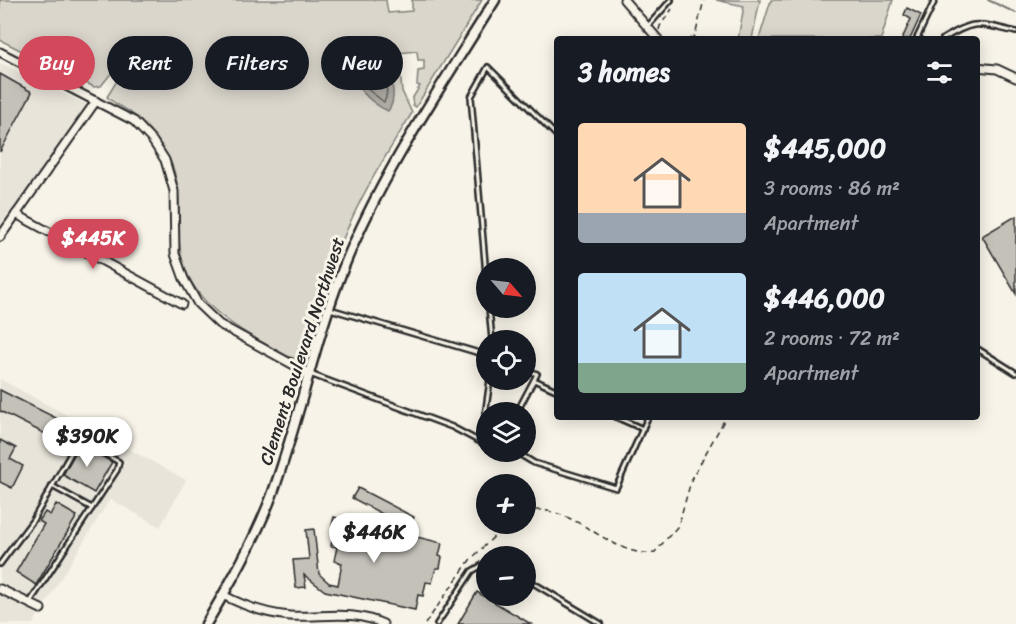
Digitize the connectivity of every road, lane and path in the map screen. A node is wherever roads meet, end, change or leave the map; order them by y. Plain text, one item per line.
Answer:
1 (495, 0) edge
2 (624, 0) edge
3 (671, 0) edge
4 (704, 0) edge
5 (935, 0) edge
6 (674, 5) dead end
7 (647, 27) junction
8 (1016, 33) edge
9 (660, 36) edge
10 (661, 36) edge
11 (695, 36) edge
12 (918, 36) edge
13 (948, 36) edge
14 (0, 52) edge
15 (980, 67) edge
16 (1016, 78) edge
17 (96, 101) junction
18 (554, 133) edge
19 (16, 214) junction
20 (0, 237) edge
21 (485, 258) edge
22 (182, 304) dead end
23 (330, 309) junction
24 (980, 350) edge
25 (476, 352) edge
26 (1016, 373) edge
27 (310, 374) junction
28 (536, 381) edge
29 (554, 389) edge
30 (623, 420) edge
31 (647, 420) edge
32 (724, 420) edge
33 (643, 429) junction
34 (476, 440) edge
35 (532, 462) edge
36 (52, 486) junction
37 (92, 508) junction
38 (536, 510) edge
39 (0, 564) edge
40 (476, 569) edge
41 (536, 585) edge
42 (0, 589) edge
43 (223, 595) junction
44 (29, 603) junction
45 (41, 609) dead end
46 (206, 624) edge
47 (383, 624) edge
48 (437, 624) edge
49 (601, 624) edge

1 - 23 street, Clement Boulevard Northwest
2 - 7 street
3 - 7 lane
4 - 11 path
5 - 12 lane
6 - 10 path
7 - 9 street
8 - 13 lane
14 - 17 street
15 - 16 street
17 - 19 street
17 - 27 street
18 - 21 lane
19 - 20 street
19 - 22 street
23 - 25 lane
23 - 27 street, Clement Boulevard Northwest
24 - 26 lane
27 - 34 lane
27 - 43 street, Clement Boulevard Northwest
28 - 29 lane
30 - 33 lane
31 - 33 lane
32 - 38 path
33 - 35 lane
36 - 37 lane
36 - 37 lane
36 - 39 lane
37 - 44 lane
40 - 48 lane
41 - 49 lane
42 - 44 street
43 - 46 street, Clement Boulevard Northwest
43 - 47 street
44 - 45 street

